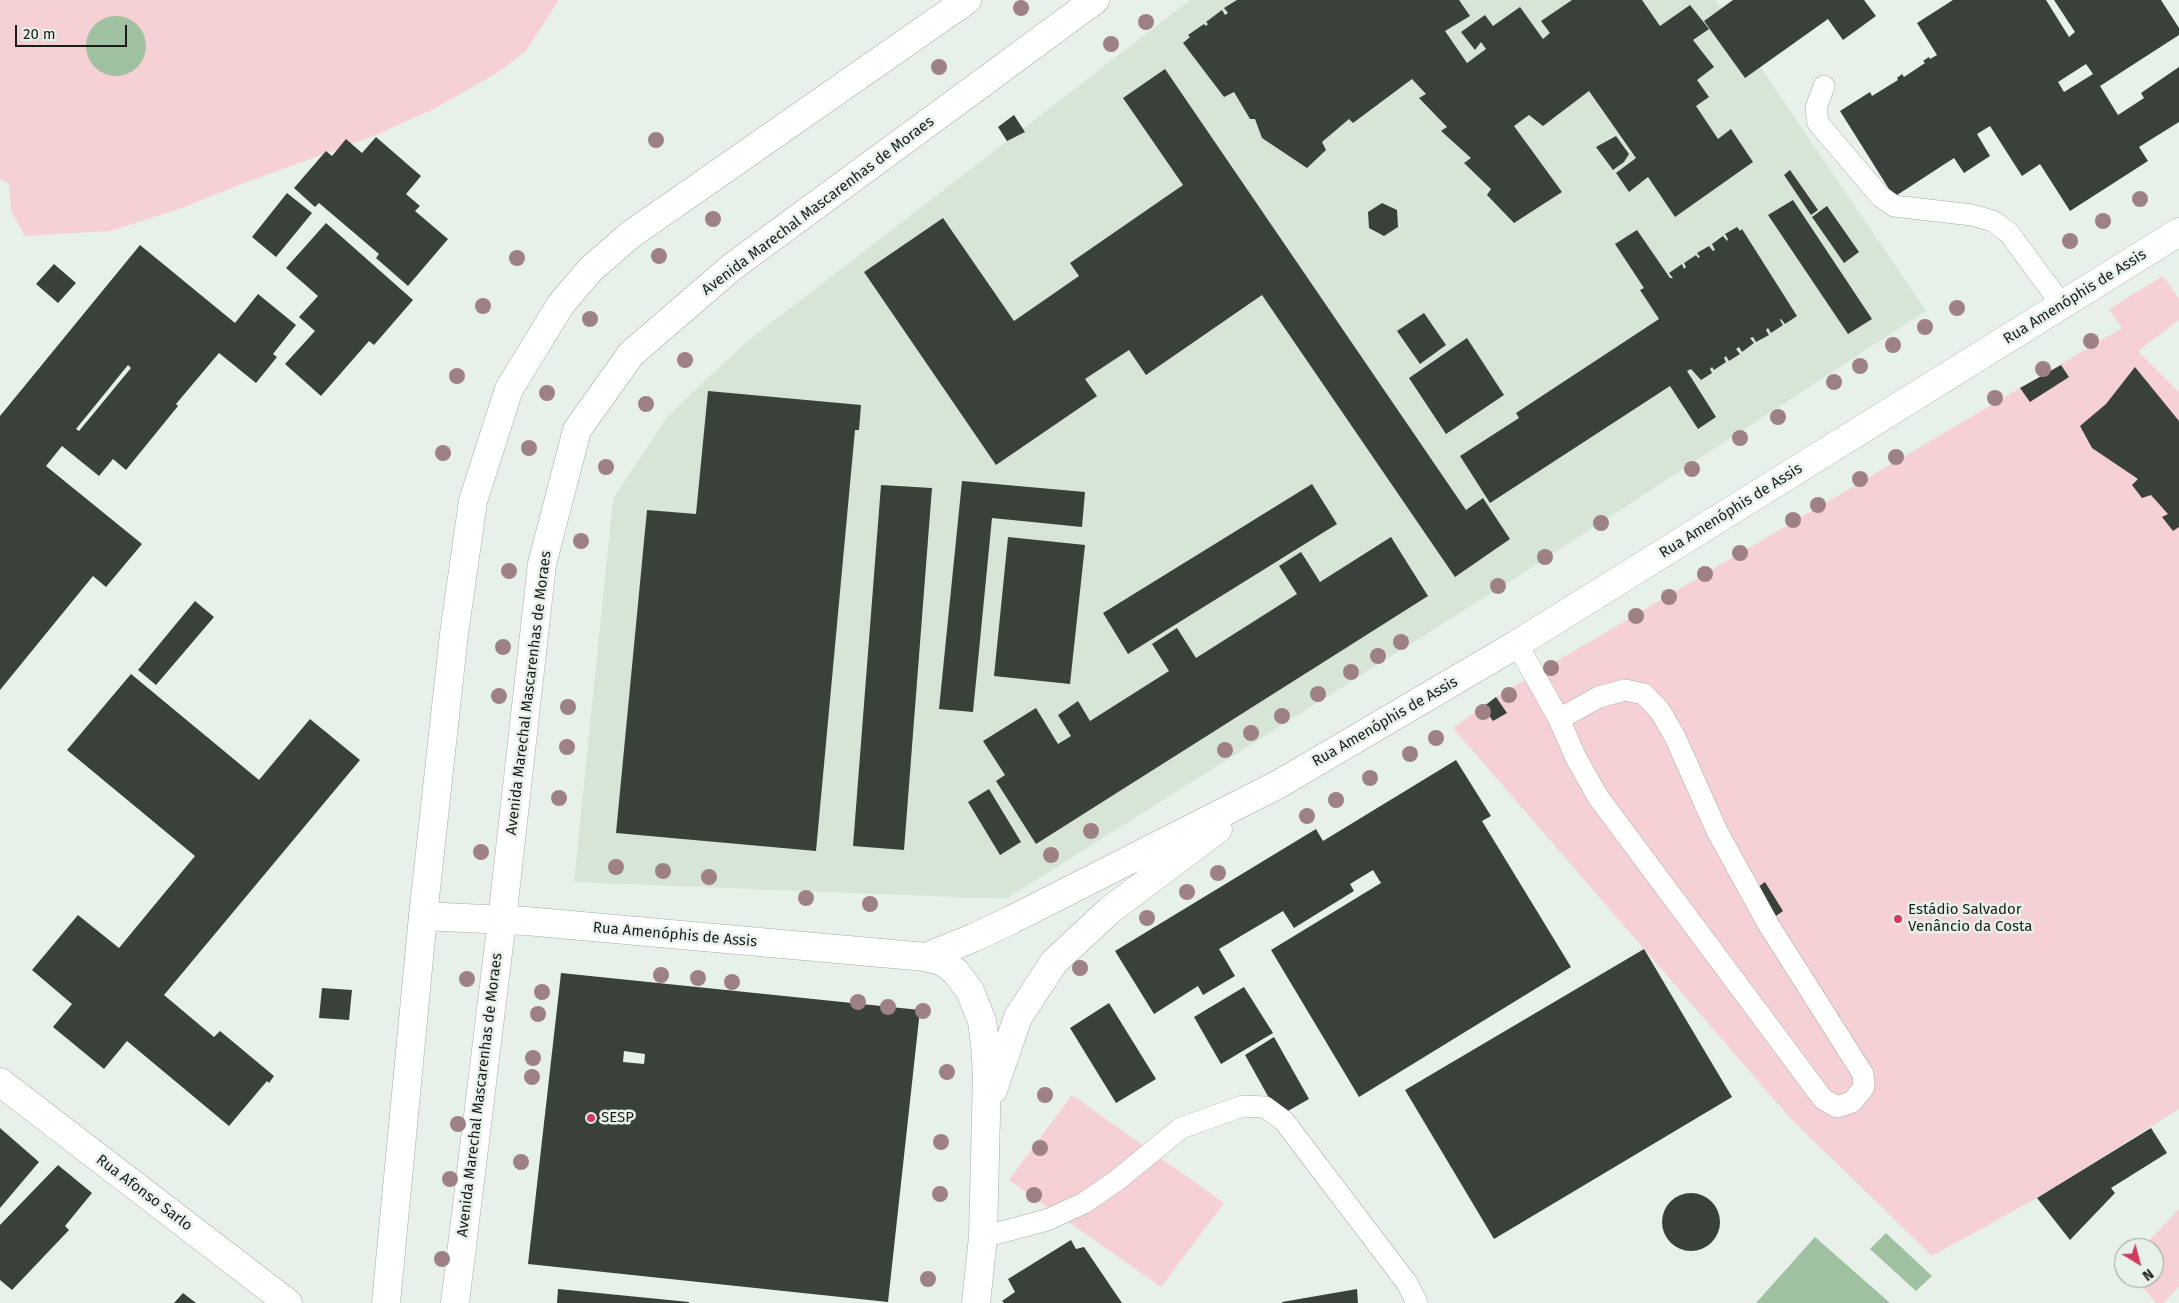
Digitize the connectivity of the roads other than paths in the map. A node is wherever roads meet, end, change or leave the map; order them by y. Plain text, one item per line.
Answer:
1 (967, 0) edge
2 (1094, 0) edge
3 (1824, 86) dead end
4 (2179, 232) edge
5 (2062, 305) junction
6 (1517, 644) junction
7 (1558, 719) junction
8 (1279, 784) junction
9 (423, 916) junction
10 (502, 920) junction
11 (926, 957) junction
12 (0, 1082) edge
13 (985, 1110) junction
14 (982, 1237) junction
15 (288, 1303) edge
16 (386, 1303) edge
17 (455, 1303) edge
18 (976, 1303) edge
19 (1417, 1303) edge

1 - 9 street
2 - 10 street, Avenida Marechal Mascarenhas de Moraes
3 - 5 lane
4 - 5 street, Rua Amenóphis de Assis
5 - 6 street, Rua Amenóphis de Assis
6 - 7 lane
6 - 8 street, Rua Amenóphis de Assis
7 - 7 lane
8 - 11 street, Rua Amenóphis de Assis
8 - 13 street, Rua Amenóphis de Assis
9 - 10 street, Rua Amenóphis de Assis
9 - 16 street
10 - 11 street, Rua Amenóphis de Assis
10 - 17 street, Avenida Marechal Mascarenhas de Moraes
11 - 13 street, Rua Amenóphis de Assis
12 - 15 street, Rua Afonso Sarlo
13 - 14 street
14 - 18 street
14 - 19 lane

